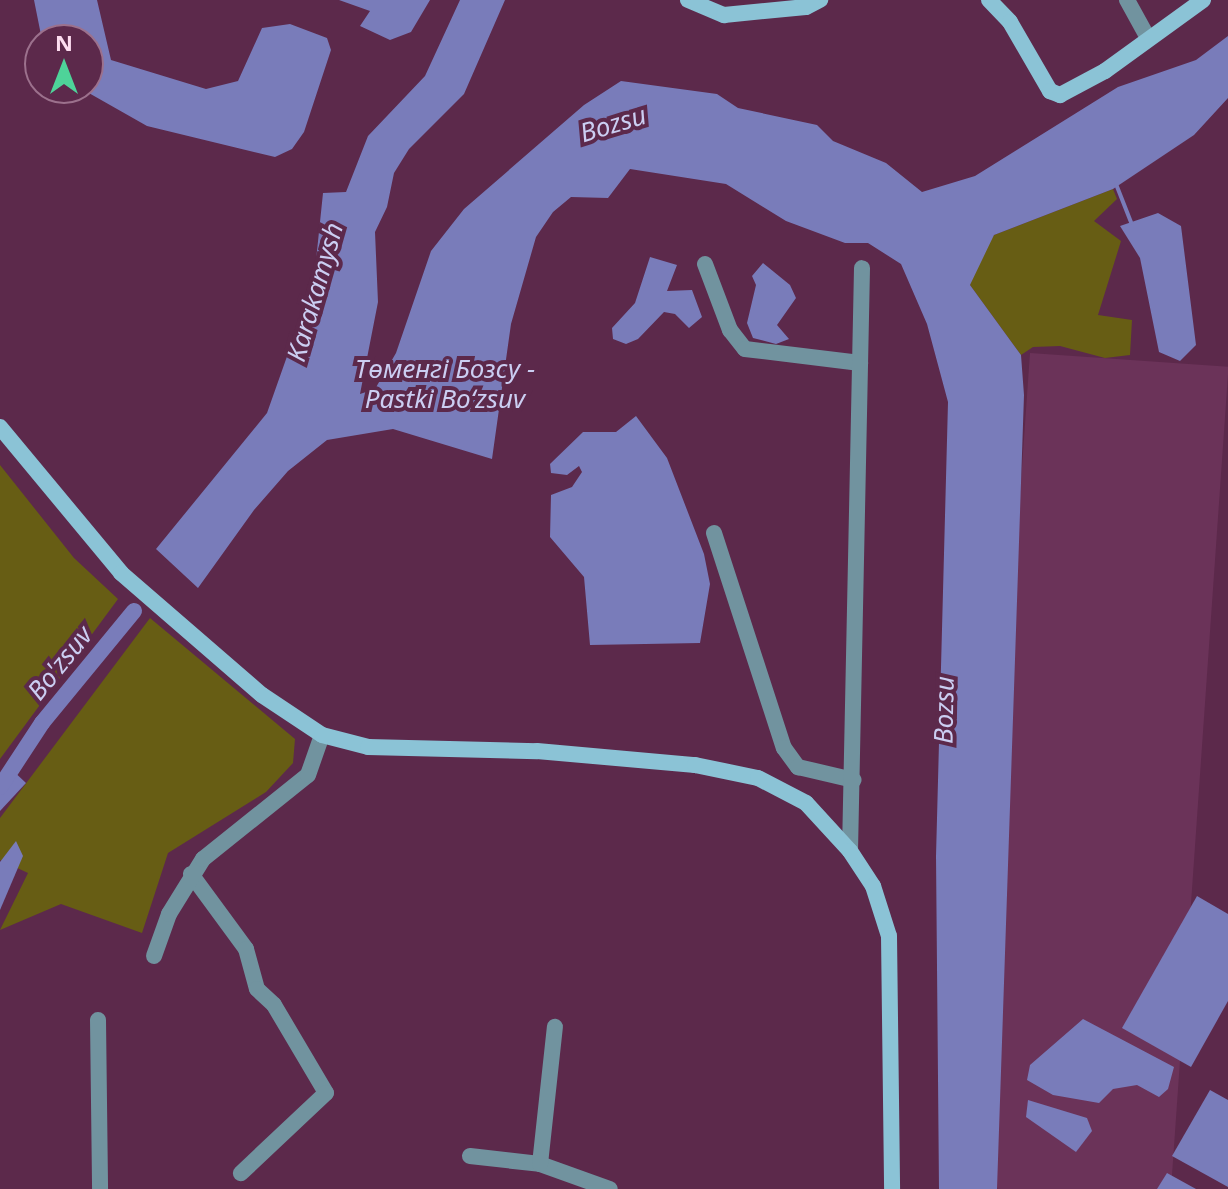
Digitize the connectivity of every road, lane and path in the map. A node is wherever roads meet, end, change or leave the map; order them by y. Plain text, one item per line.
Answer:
1 (688, 0) edge
2 (820, 0) edge
3 (989, 0) edge
4 (1127, 0) edge
5 (1203, 0) edge
6 (1148, 38) junction
7 (705, 264) dead end
8 (862, 268) dead end
9 (860, 363) junction
10 (0, 427) edge
11 (714, 533) dead end
12 (322, 735) junction
13 (854, 780) junction
14 (850, 851) junction
15 (191, 874) junction
16 (154, 956) dead end
17 (98, 1020) dead end
18 (555, 1027) dead end
19 (470, 1156) dead end
20 (540, 1164) junction
21 (241, 1173) dead end
22 (100, 1189) edge
23 (610, 1189) edge
24 (892, 1189) edge

1 - 2 main road
3 - 6 main road
4 - 6 street
5 - 6 main road
7 - 9 street
8 - 9 street
9 - 13 street
10 - 12 main road
11 - 13 street
12 - 14 main road
12 - 15 street
13 - 14 street
14 - 24 main road
15 - 16 street
15 - 21 street
17 - 22 street
18 - 20 street
19 - 20 street
20 - 23 street

